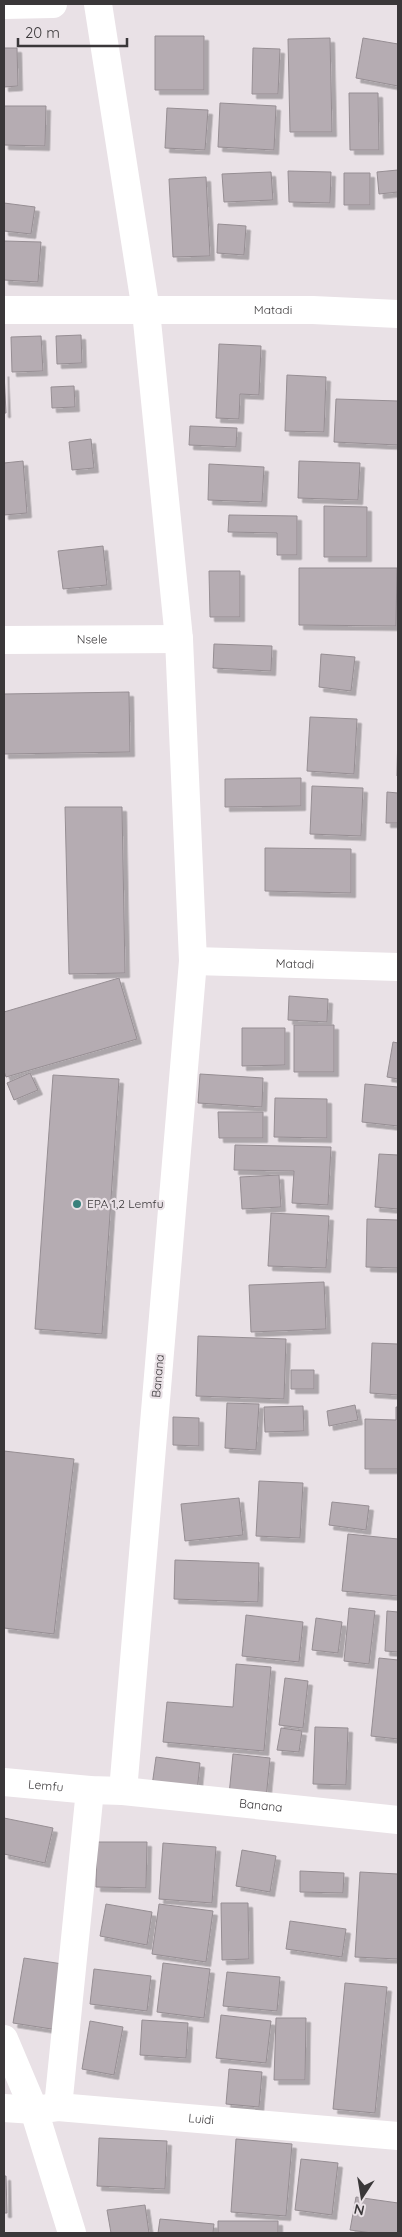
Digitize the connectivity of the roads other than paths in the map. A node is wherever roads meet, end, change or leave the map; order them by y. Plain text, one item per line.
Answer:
1 (53, 4) edge
2 (98, 4) edge
3 (4, 5) edge
4 (4, 310) edge
5 (146, 311) junction
6 (398, 314) edge
7 (179, 639) junction
8 (4, 640) edge
9 (193, 961) junction
10 (398, 967) edge
11 (4, 1782) edge
12 (90, 1790) junction
13 (124, 1791) junction
14 (398, 1820) edge
15 (4, 2039) edge
16 (4, 2108) edge
17 (46, 2108) junction
18 (398, 2136) edge
19 (72, 2233) edge

1 - 3 street
2 - 5 street, Banana
4 - 5 street
5 - 6 street, Matadi
5 - 7 street, Banana
7 - 8 street, Nsele
7 - 9 street, Banana
9 - 10 street, Matadi
9 - 13 street, Banana
11 - 12 street, Lemfu
12 - 13 street, Banana
12 - 17 street
13 - 14 street, Banana
15 - 17 street
16 - 17 street, Luidi
17 - 18 street, Luidi
17 - 19 street

